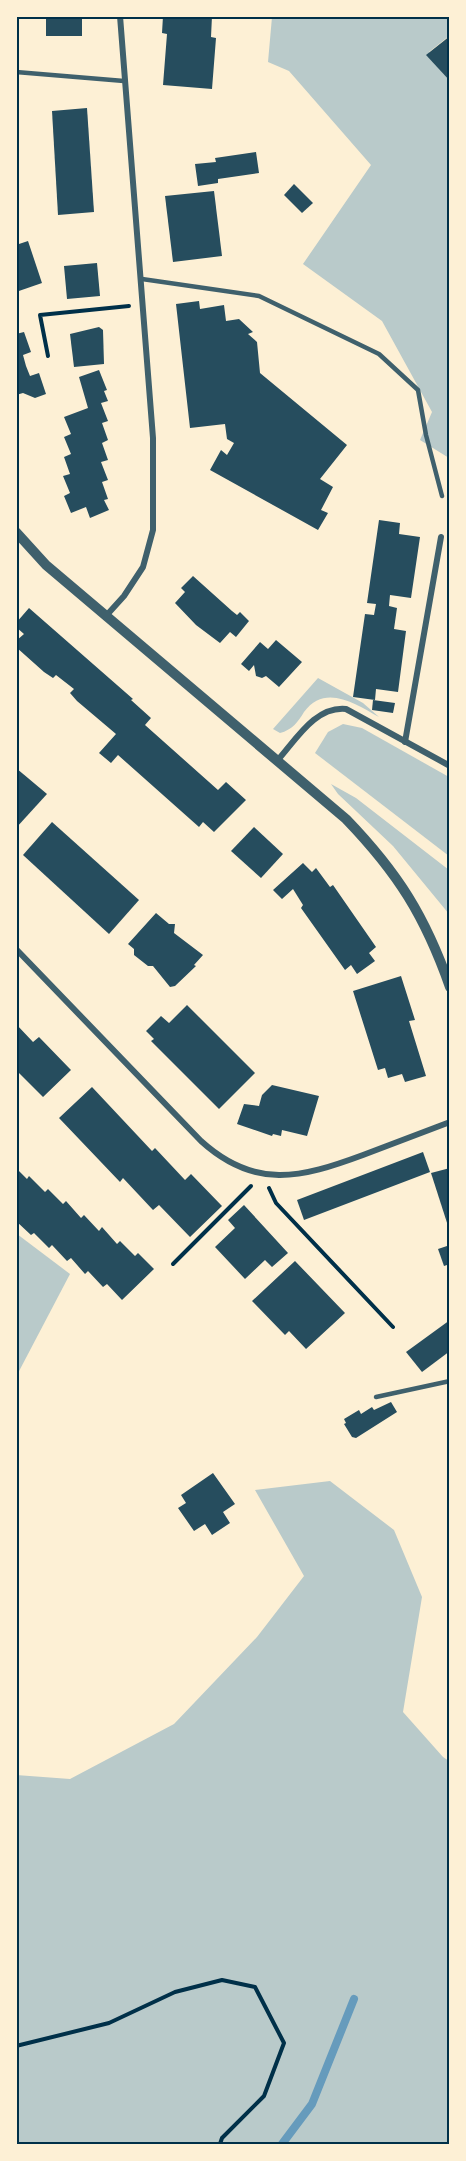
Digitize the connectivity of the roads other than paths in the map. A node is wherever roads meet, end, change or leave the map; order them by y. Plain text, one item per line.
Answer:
1 (120, 16) edge
2 (16, 72) edge
3 (124, 81) junction
4 (142, 279) junction
5 (442, 496) dead end
6 (16, 532) edge
7 (441, 537) dead end
8 (105, 618) junction
9 (405, 742) junction
10 (277, 761) junction
11 (450, 766) edge
12 (16, 949) edge
13 (450, 987) edge
14 (450, 1122) edge
15 (450, 1381) edge
16 (376, 1397) dead end

1 - 3 street
2 - 3 lane
3 - 4 street
4 - 5 lane
4 - 8 street
6 - 8 street
7 - 9 street
8 - 10 street
9 - 10 street
9 - 11 street
10 - 13 street
12 - 14 street
15 - 16 lane

